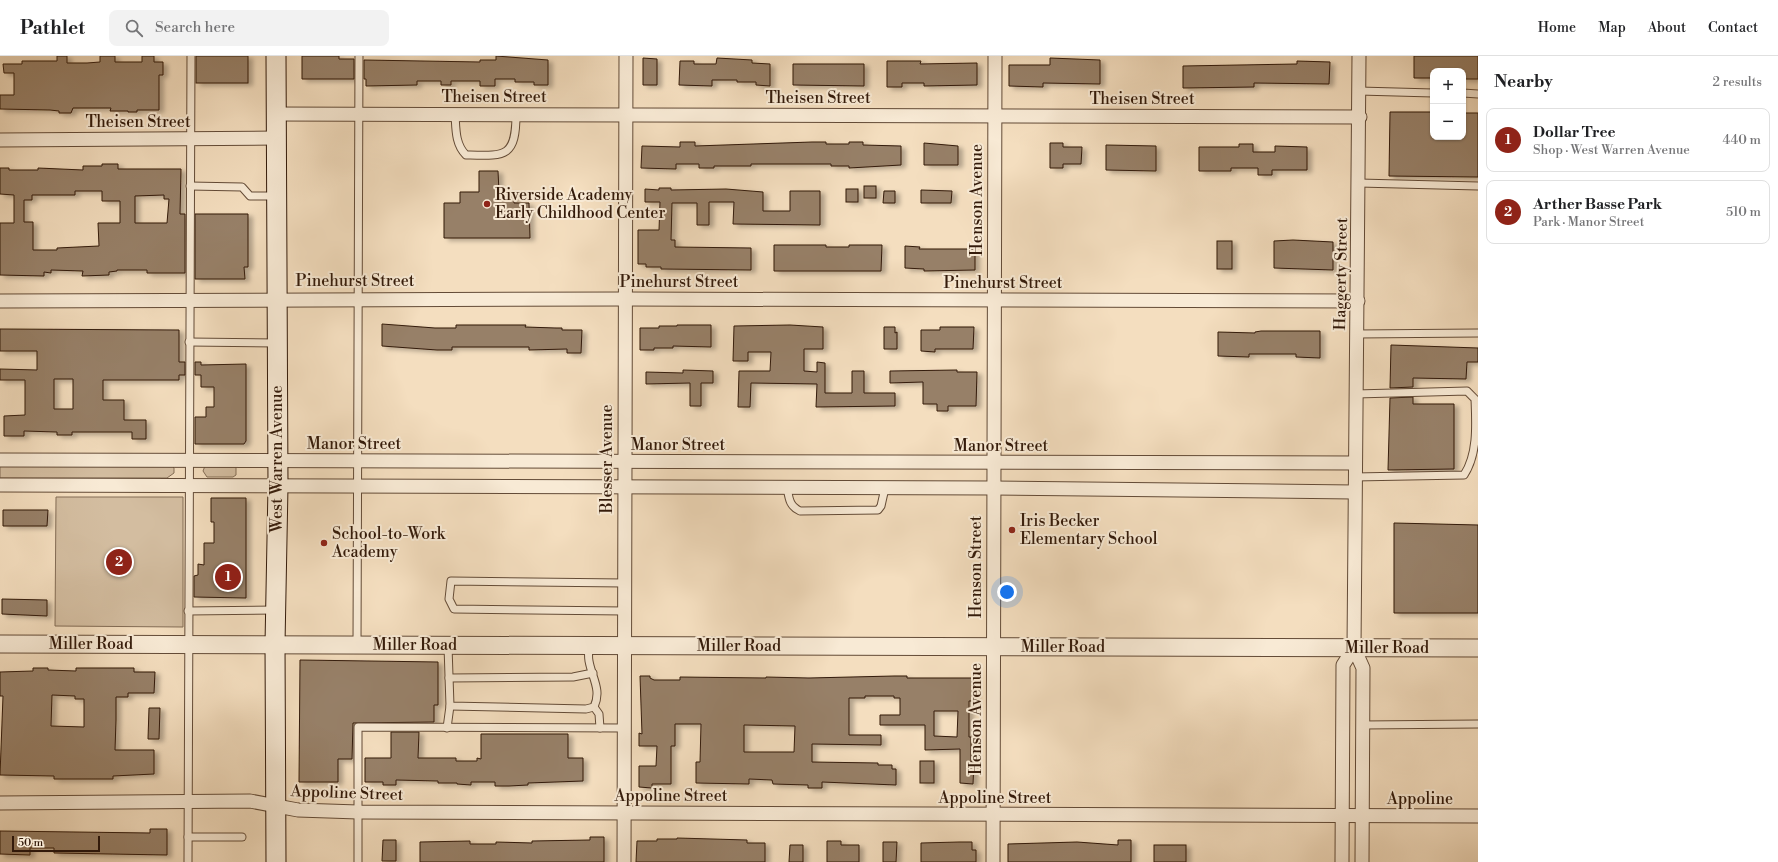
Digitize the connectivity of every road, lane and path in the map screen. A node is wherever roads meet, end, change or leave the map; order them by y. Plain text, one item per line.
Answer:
1 (191, 56) edge
2 (276, 56) edge
3 (359, 56) edge
4 (626, 56) edge
5 (995, 56) edge
6 (1359, 56) edge
7 (1359, 91) junction
8 (1430, 93) edge
9 (1466, 94) edge
10 (1478, 94) edge
11 (276, 114) junction
12 (359, 114) junction
13 (455, 114) junction
14 (516, 114) junction
15 (626, 115) junction
16 (995, 116) junction
17 (1360, 117) junction
18 (190, 138) junction
19 (276, 138) junction
20 (0, 140) edge
21 (1359, 183) junction
22 (190, 186) junction
23 (1478, 186) edge
24 (276, 196) junction
25 (277, 298) junction
26 (358, 298) junction
27 (625, 298) junction
28 (189, 299) junction
29 (994, 300) junction
30 (0, 301) edge
31 (1358, 301) junction
32 (1478, 333) edge
33 (1358, 334) junction
34 (189, 342) junction
35 (277, 343) junction
36 (1356, 394) junction
37 (0, 460) edge
38 (189, 460) junction
39 (278, 461) junction
40 (358, 461) junction
41 (624, 462) junction
42 (994, 463) junction
43 (1355, 463) junction
44 (1354, 477) junction
45 (0, 485) edge
46 (188, 486) junction
47 (278, 486) junction
48 (359, 486) junction
49 (624, 487) junction
50 (787, 487) junction
51 (885, 488) junction
52 (993, 488) junction
53 (1354, 492) junction
54 (624, 583) junction
55 (276, 610) junction
56 (188, 611) junction
57 (624, 611) junction
58 (0, 644) edge
59 (188, 644) junction
60 (276, 644) junction
61 (357, 645) junction
62 (448, 645) junction
63 (588, 645) junction
64 (624, 645) junction
65 (993, 647) junction
66 (1354, 648) junction
67 (1478, 648) edge
68 (593, 673) junction
69 (449, 678) junction
70 (450, 706) junction
71 (594, 707) junction
72 (1342, 724) junction
73 (1478, 724) edge
74 (1363, 725) junction
75 (447, 728) junction
76 (600, 728) junction
77 (624, 728) junction
78 (188, 802) junction
79 (0, 803) edge
80 (276, 807) junction
81 (358, 812) junction
82 (624, 813) junction
83 (993, 815) junction
84 (1342, 816) junction
85 (1362, 816) junction
86 (1478, 816) edge
87 (188, 837) junction
88 (242, 837) dead end
89 (188, 862) edge
90 (276, 862) edge
91 (358, 862) edge
92 (624, 862) edge
93 (993, 862) edge
94 (1342, 862) edge
95 (1362, 862) edge

1 - 18 lane
2 - 11 main road, West Warren Avenue
3 - 12 lane
4 - 15 street, Blesser Avenue
5 - 16 street, Henson Avenue
6 - 7 street, Haggerty Street
7 - 8 lane
7 - 17 street, Haggerty Street
9 - 10 lane
11 - 12 street, Theisen Street
11 - 19 main road, West Warren Avenue
12 - 13 street, Theisen Street
12 - 26 lane
13 - 14 street, Theisen Street
13 - 14 lane
14 - 15 street, Theisen Street
15 - 16 street, Theisen Street
15 - 27 street, Blesser Avenue
16 - 17 street, Theisen Street
16 - 29 street, Henson Avenue
17 - 21 street, Haggerty Street
18 - 19 street, Theisen Street
18 - 20 street, Theisen Street
18 - 22 lane
19 - 24 main road, West Warren Avenue
21 - 23 lane
21 - 31 street, Haggerty Street
22 - 24 lane
22 - 28 lane
24 - 25 main road, West Warren Avenue
25 - 26 street, Pinehurst Street
25 - 28 street, Pinehurst Street
25 - 35 main road, West Warren Avenue
26 - 27 street, Pinehurst Street
26 - 40 lane
27 - 29 street, Pinehurst Street
27 - 41 street, Blesser Avenue
28 - 30 street, Pinehurst Street
28 - 34 lane
29 - 31 street, Pinehurst Street
29 - 42 street, Henson Avenue
31 - 33 street, Haggerty Street
32 - 33 lane
33 - 36 street, Haggerty Street
34 - 35 lane
34 - 38 lane
35 - 39 main road, West Warren Avenue
36 - 43 street, Haggerty Street
36 - 44 lane
37 - 38 street, Manor Street
38 - 39 street, Manor Street
38 - 46 lane
39 - 40 street, Manor Street
39 - 47 main road, West Warren Avenue
40 - 41 street, Manor Street
40 - 48 lane
41 - 42 street, Manor Street
41 - 49 street, Blesser Avenue
42 - 43 street, Manor Street
42 - 52 street, Henson Avenue
43 - 44 street, Haggerty Street
44 - 53 street, Haggerty Street
45 - 46 street
46 - 47 street
46 - 56 lane
47 - 48 street
47 - 55 main road, West Warren Avenue
48 - 49 street
48 - 61 lane
49 - 50 street
49 - 54 street, Blesser Avenue
50 - 51 street
50 - 51 lane
51 - 52 street
52 - 53 street
52 - 65 street, Henson Street
53 - 66 street, Haggerty Street
54 - 57 street, Blesser Avenue
54 - 57 lane
55 - 56 lane
55 - 60 main road, West Warren Avenue
56 - 59 lane
57 - 64 street, Blesser Avenue
58 - 59 street, Miller Road
59 - 60 street, Miller Road
59 - 78 lane
60 - 61 street, Miller Road
60 - 80 main road, West Warren Avenue
61 - 62 street, Miller Road
62 - 63 street, Miller Road
62 - 69 lane
63 - 64 street, Miller Road
63 - 68 lane
64 - 65 street, Miller Road
64 - 77 street, Blesser Avenue
65 - 66 street, Miller Road
65 - 83 street, Henson Avenue
66 - 67 street, Miller Road
66 - 72 street
66 - 74 street
68 - 69 lane
68 - 71 lane
69 - 70 lane
70 - 71 lane
70 - 75 lane
71 - 76 lane
72 - 74 street
72 - 84 street
73 - 74 lane
74 - 85 street
75 - 76 lane
75 - 81 lane
76 - 77 lane
77 - 82 street, Blesser Avenue
78 - 79 street, Appoline Street
78 - 80 street, Appoline Street
78 - 87 lane
80 - 81 street, Appoline Street
80 - 90 main road, West Warren Avenue
81 - 82 street, Appoline Street
81 - 91 lane
82 - 83 street, Appoline Street
82 - 92 street, Blesser Avenue
83 - 84 street, Appoline Street
83 - 93 street, Henson Avenue
84 - 85 street, Appoline Street
84 - 94 street
85 - 86 street, Appoline
85 - 95 street
87 - 88 lane
87 - 89 lane

